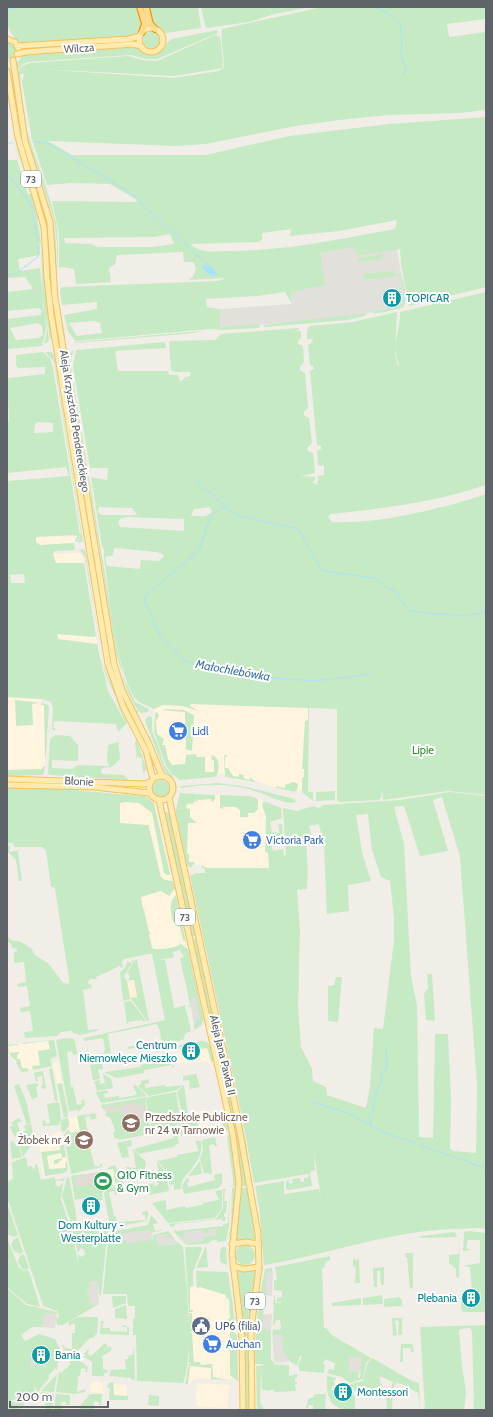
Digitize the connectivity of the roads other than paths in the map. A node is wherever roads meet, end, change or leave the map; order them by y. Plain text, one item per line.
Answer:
1 (140, 7) edge
2 (146, 7) edge
3 (155, 29) junction
4 (141, 34) junction
5 (7, 37) edge
6 (17, 46) junction
7 (141, 46) junction
8 (17, 54) junction
9 (10, 61) edge
10 (7, 71) edge
11 (162, 776) junction
12 (7, 779) edge
13 (151, 781) junction
14 (7, 785) edge
15 (149, 793) junction
16 (169, 798) junction
17 (159, 800) junction
18 (232, 1244) junction
19 (259, 1244) junction
20 (233, 1266) junction
21 (259, 1267) junction
22 (243, 1410) edge
23 (252, 1410) edge

1 - 4 highway
2 - 3 highway
3 - 4 main road
3 - 7 main road
4 - 6 main road, Wilcza
4 - 7 main road
5 - 6 main road
6 - 8 main road
7 - 8 main road, Wilcza
8 - 9 main road, 73
9 - 11 main road, Aleja Krzysztofa Pendereckiego / 73
10 - 13 main road, Aleja Krzysztofa Pendereckiego / 73
11 - 13 main road
11 - 16 main road, 73
12 - 13 main road, Błonie
13 - 15 main road, 73
14 - 15 main road, Błonie
15 - 17 main road
16 - 17 main road
16 - 19 main road, Aleja Jana Pawła II / 73
17 - 18 main road, Aleja Jana Pawła II / 73
18 - 19 main road
18 - 20 main road, Aleja Jana Pawła II / 73
19 - 21 main road, Aleja Jana Pawła II / 73
20 - 21 main road
20 - 22 main road, Aleja Jana Pawła II / 73
21 - 23 main road, Aleja Jana Pawła II / 73

